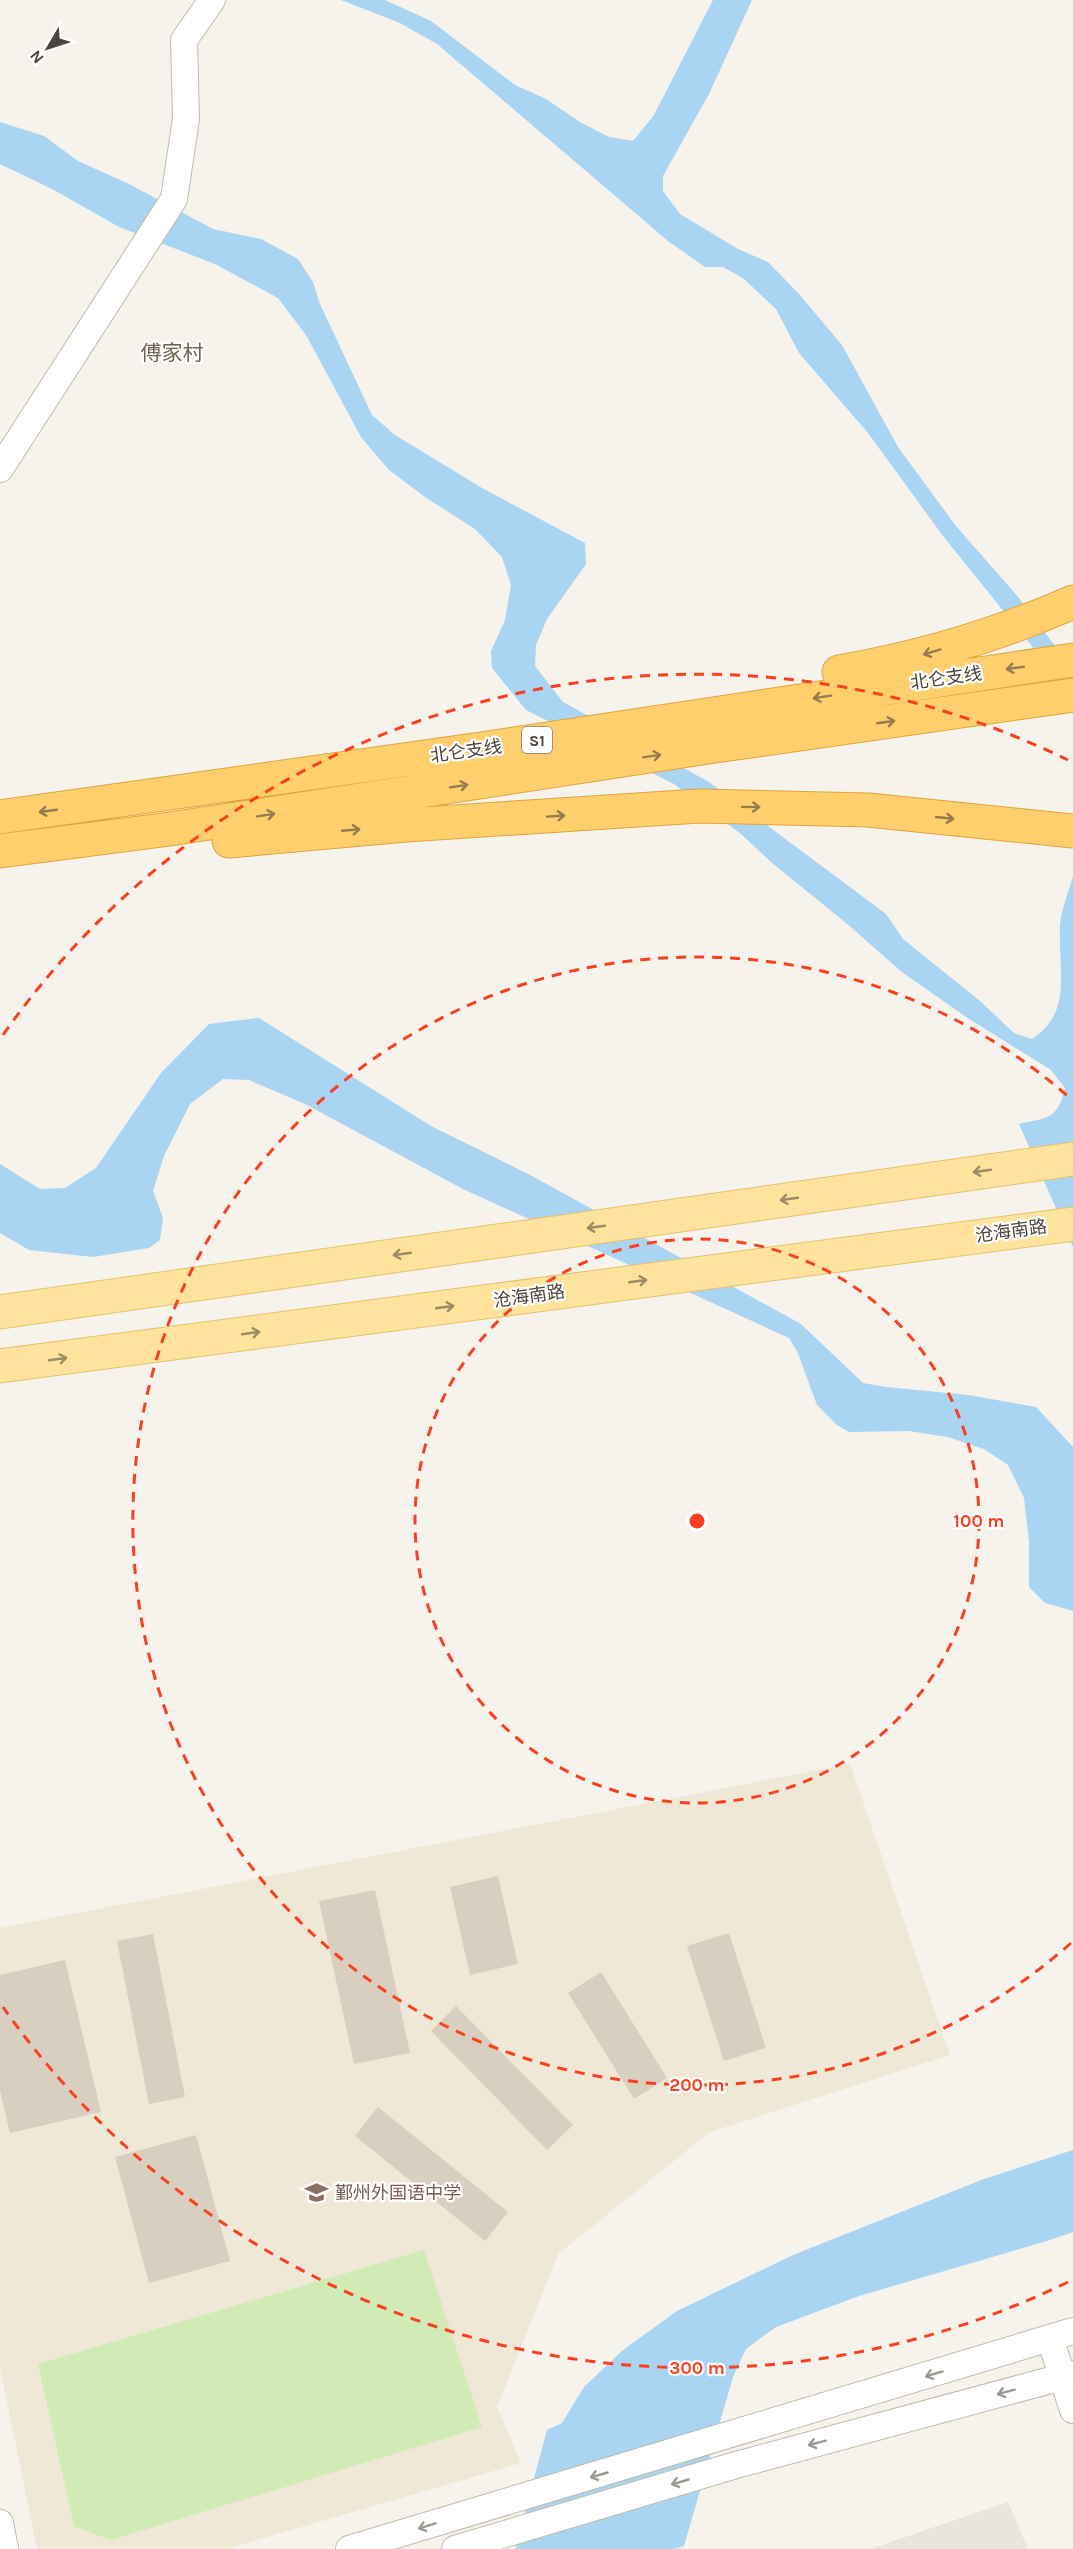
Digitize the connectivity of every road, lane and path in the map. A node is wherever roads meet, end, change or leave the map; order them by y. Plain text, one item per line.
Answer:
1 (212, 0) edge
2 (0, 469) edge
3 (1059, 608) edge
4 (1073, 660) edge
5 (1073, 695) edge
6 (84, 806) junction
7 (0, 817) edge
8 (1073, 831) edge
9 (0, 851) edge
10 (0, 864) edge
11 (1073, 1159) edge
12 (1066, 1225) edge
13 (0, 1312) edge
14 (0, 1366) edge
15 (1061, 2335) edge
16 (1068, 2375) edge
17 (1073, 2410) edge
18 (0, 2523) edge
19 (5, 2549) edge
20 (349, 2549) edge
21 (455, 2549) edge

1 - 2 street
3 -> 6 highway
4 -> 6 highway, 北仑支线 / S1
9 -> 5 highway, 北仑支线 / S1
6 -> 7 highway, 北仑支线 / S1
10 -> 8 highway
11 -> 13 main road
14 -> 12 main road, 沧海南路
15 - 16 street
15 -> 20 street
16 - 17 street
16 -> 21 street
18 - 19 street

